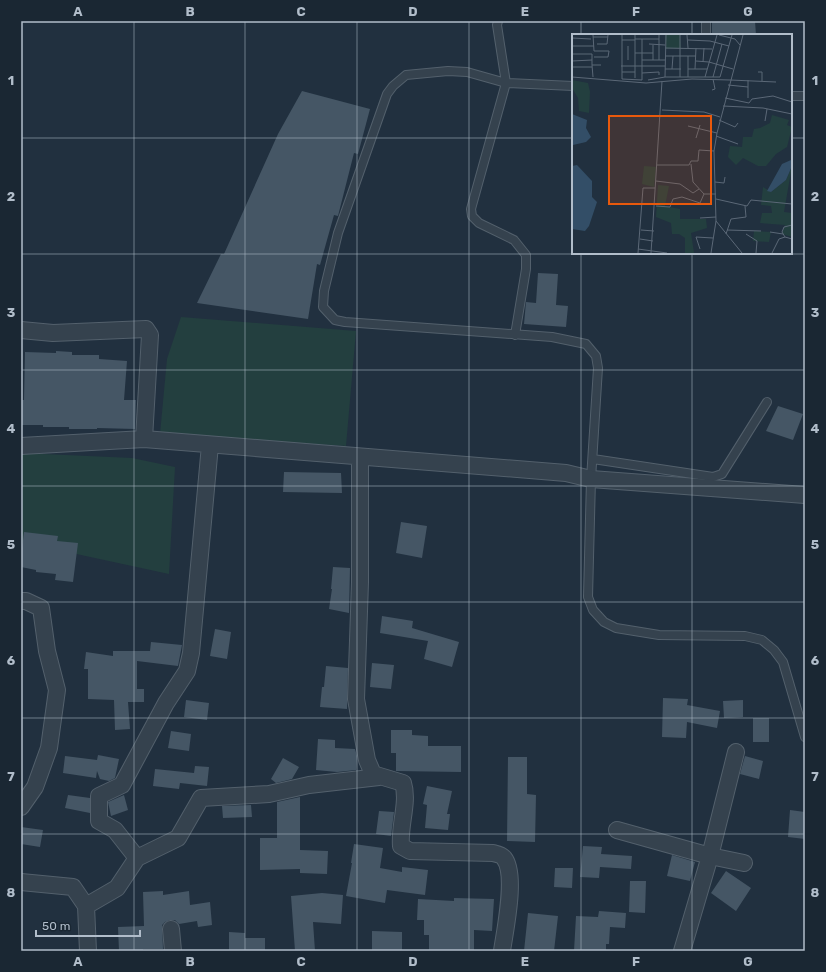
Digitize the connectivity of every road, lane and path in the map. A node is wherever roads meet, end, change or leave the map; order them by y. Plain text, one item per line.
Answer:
1 (498, 21) edge
2 (706, 21) edge
3 (706, 34) edge
4 (506, 83) junction
5 (572, 86) edge
6 (792, 96) edge
7 (805, 96) edge
8 (21, 330) edge
9 (515, 335) junction
10 (767, 402) dead end
11 (144, 439) junction
12 (210, 444) junction
13 (21, 446) edge
14 (360, 457) junction
15 (592, 459) junction
16 (591, 478) junction
17 (805, 496) edge
18 (21, 602) edge
19 (805, 737) edge
20 (736, 752) dead end
21 (379, 777) junction
22 (21, 806) edge
23 (617, 830) dead end
24 (710, 856) junction
25 (137, 858) junction
26 (744, 863) dead end
27 (21, 882) edge
28 (86, 906) junction
29 (171, 929) dead end
30 (88, 951) edge
31 (173, 951) edge
32 (502, 951) edge
33 (682, 951) edge

1 - 4 lane
2 - 3 lane
4 - 5 lane
4 - 9 lane
4 - 9 lane
6 - 7 lane
8 - 11 street
9 - 15 lane
10 - 15 lane
11 - 12 street
11 - 13 street
12 - 14 street
12 - 25 street
14 - 16 street
14 - 21 street
15 - 16 lane
16 - 17 street
16 - 19 lane
18 - 22 street
20 - 24 street
21 - 25 street
21 - 32 street
23 - 24 street
24 - 26 street
24 - 33 street
25 - 28 street
27 - 28 street
28 - 30 street
29 - 31 street

